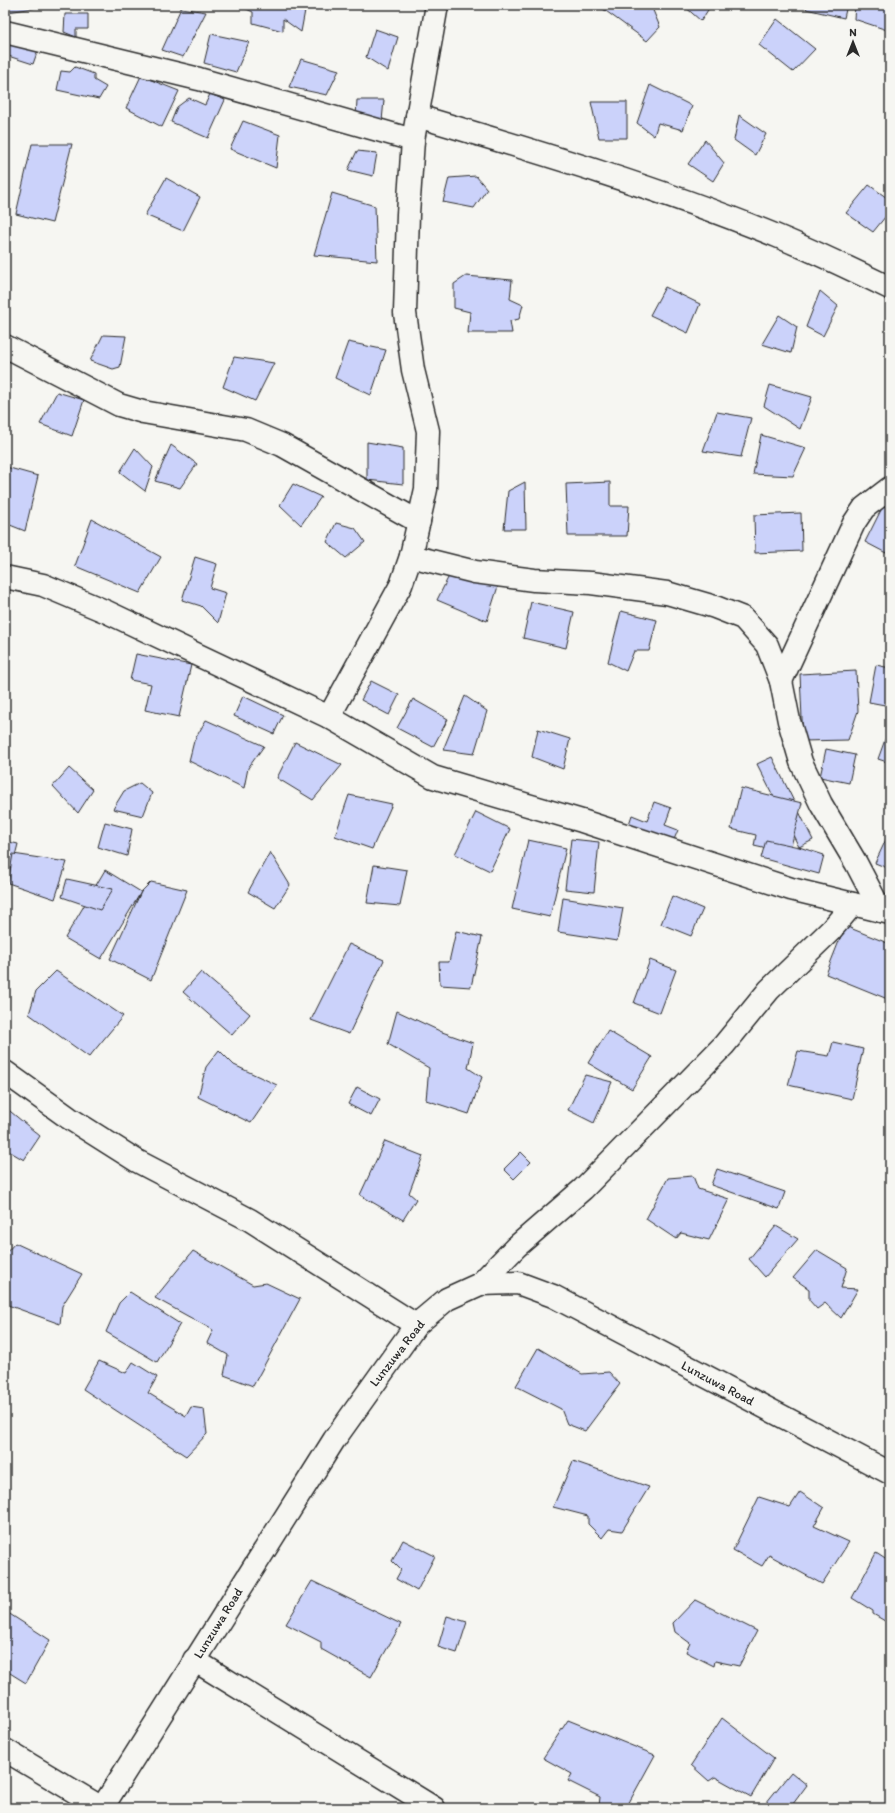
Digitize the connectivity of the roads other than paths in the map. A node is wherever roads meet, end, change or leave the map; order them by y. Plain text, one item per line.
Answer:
1 (437, 5) edge
2 (5, 32) edge
3 (417, 116) junction
4 (413, 140) junction
5 (890, 288) edge
6 (5, 346) edge
7 (890, 488) edge
8 (419, 522) junction
9 (411, 556) junction
10 (5, 577) edge
11 (781, 681) junction
12 (329, 717) junction
13 (853, 904) junction
14 (886, 912) edge
15 (5, 1072) edge
16 (480, 1284) junction
17 (416, 1325) junction
18 (890, 1473) edge
19 (194, 1660) junction
20 (5, 1750) edge
21 (102, 1808) edge
22 (434, 1808) edge

1 - 3 street
2 - 4 street
3 - 4 street
3 - 5 street
4 - 8 street
6 - 8 street
7 - 11 street
8 - 9 street
9 - 11 street
9 - 12 street
10 - 12 street
11 - 14 street
12 - 13 street
13 - 14 street
13 - 16 street
15 - 17 street
16 - 17 street, Lunzuwa Road
16 - 18 street, Lunzuwa Road
17 - 19 street, Lunzuwa Road
19 - 21 street, Lunzuwa Road
19 - 22 street
20 - 21 street

